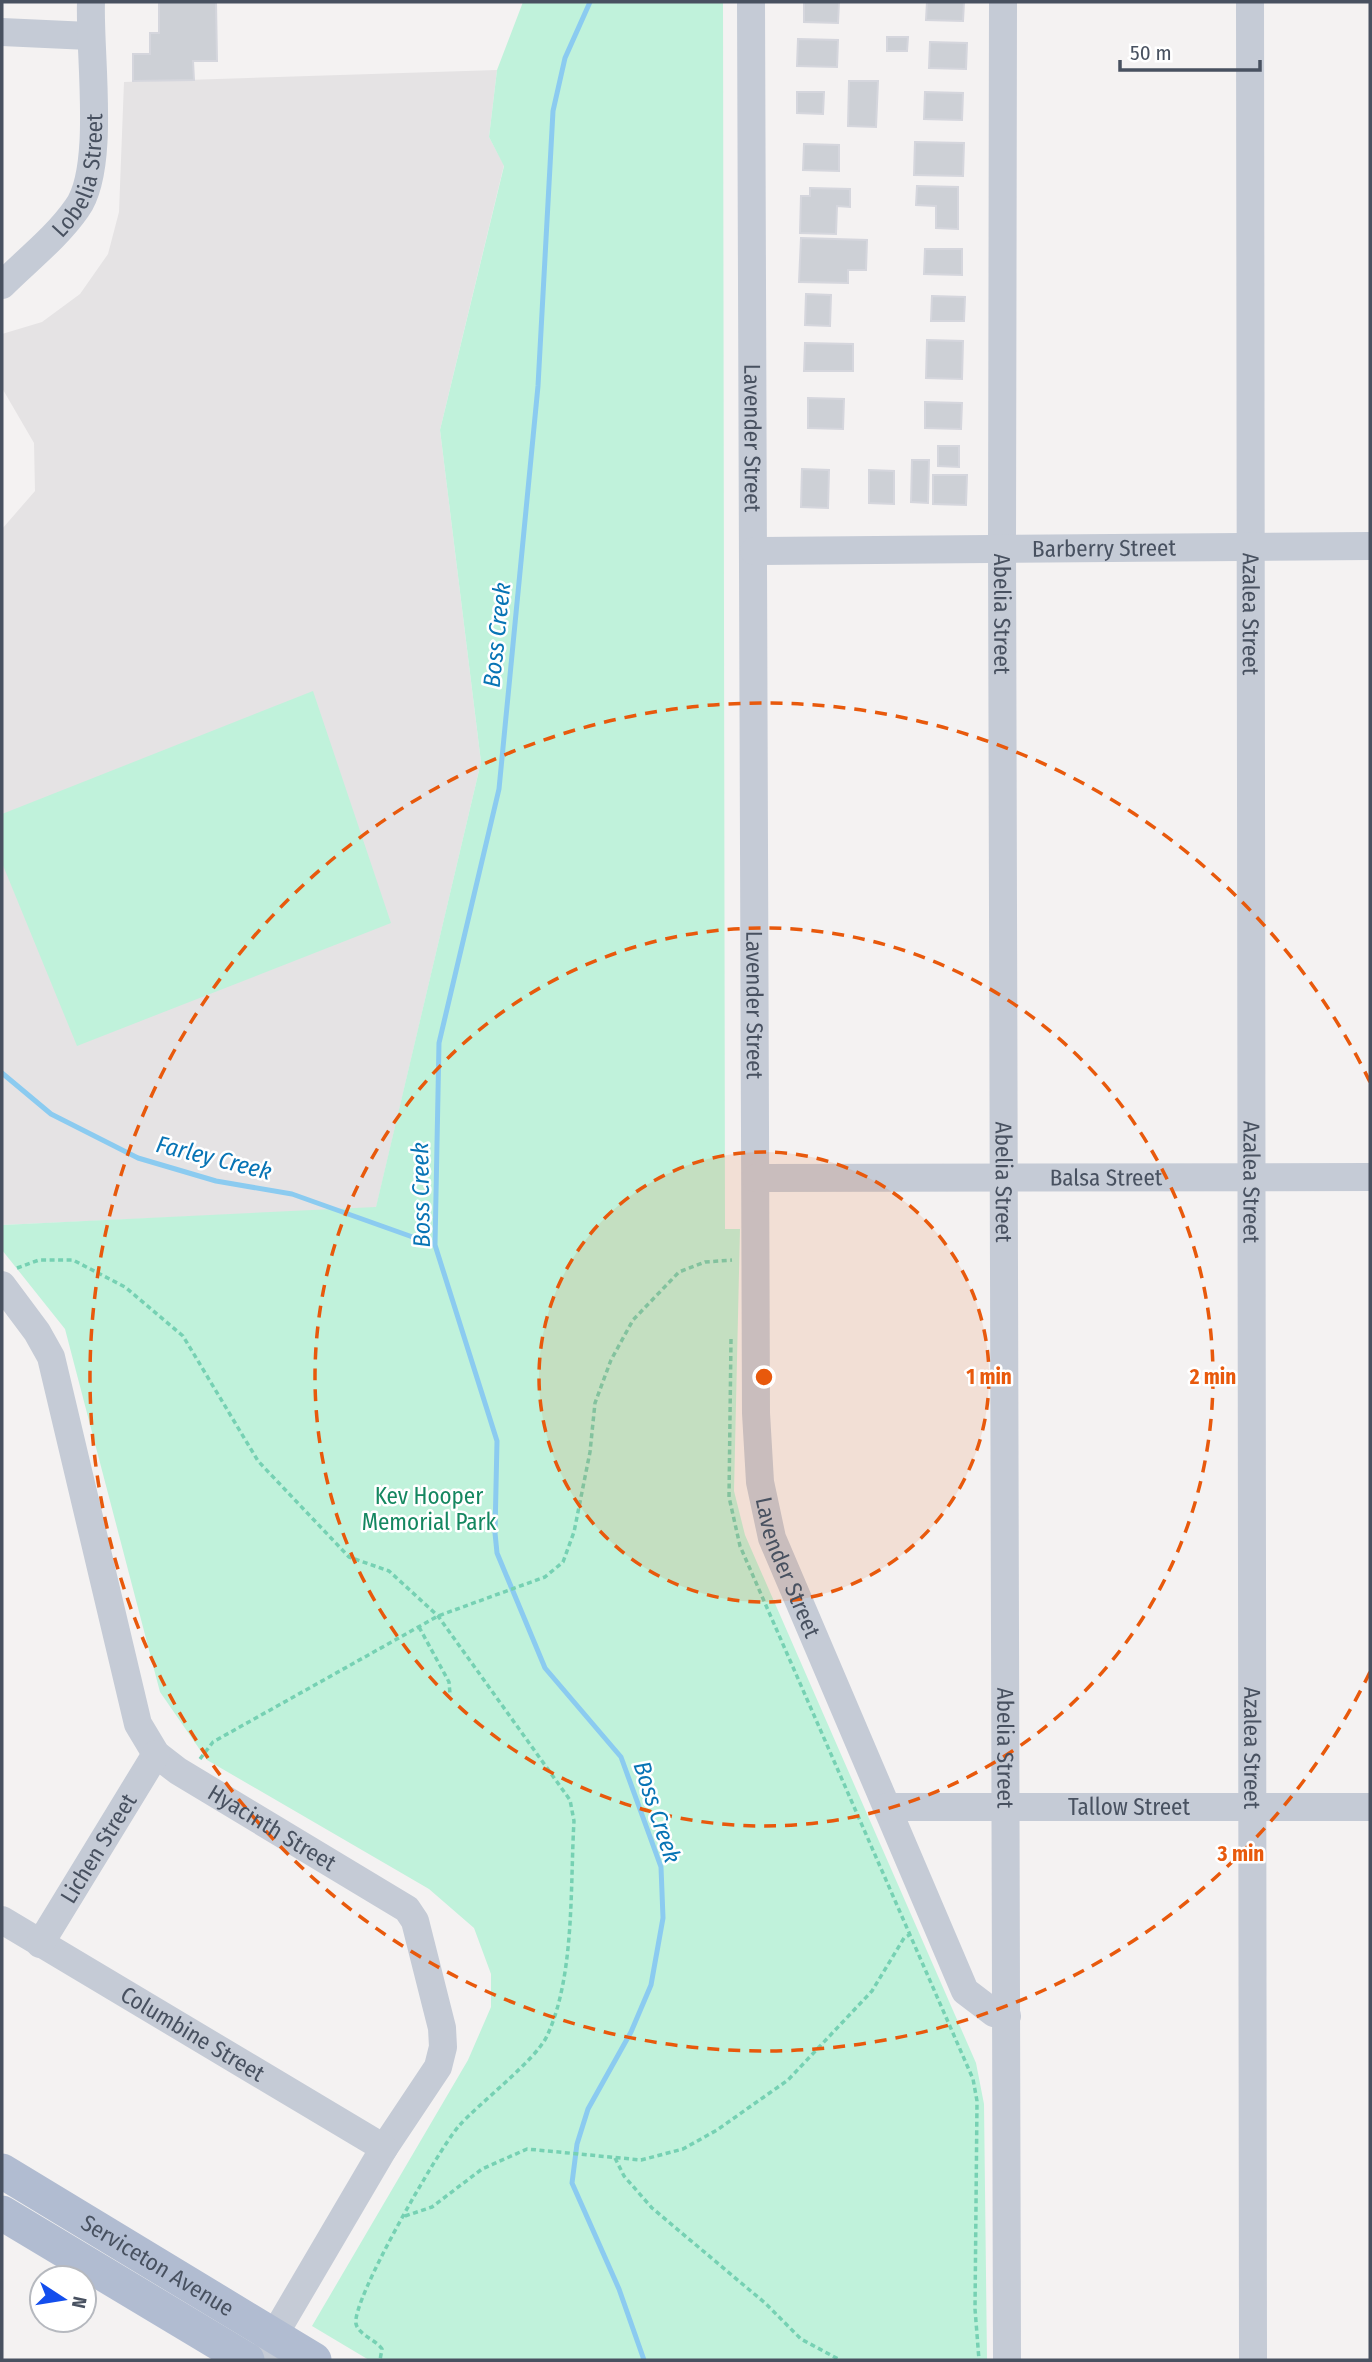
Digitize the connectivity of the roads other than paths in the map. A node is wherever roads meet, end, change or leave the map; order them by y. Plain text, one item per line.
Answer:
1 (90, 2) edge
2 (751, 2) edge
3 (1003, 2) edge
4 (1250, 2) edge
5 (2, 32) edge
6 (89, 36) junction
7 (2, 285) edge
8 (1370, 546) edge
9 (1002, 547) junction
10 (1251, 547) junction
11 (754, 551) junction
12 (1006, 1177) junction
13 (1370, 1177) edge
14 (756, 1178) junction
15 (1251, 1178) junction
16 (8, 1277) edge
17 (156, 1754) junction
18 (887, 1807) junction
19 (1007, 1807) junction
20 (1254, 1807) junction
21 (1370, 1807) edge
22 (2, 1920) edge
23 (40, 1944) junction
24 (955, 1969) junction
25 (1007, 1978) junction
26 (1007, 2016) junction
27 (384, 2148) junction
28 (2, 2171) edge
29 (2, 2213) edge
30 (268, 2349) edge
31 (247, 2360) edge
32 (314, 2360) edge
33 (1007, 2360) edge
34 (1253, 2360) edge

1 - 6 street, Lobelia Street
2 - 11 street, Lavender Street
3 - 9 street, Abelia Street
4 - 10 street, Azalea Street
5 - 6 street
6 - 7 street, Lobelia Street
8 - 10 street, Barberry Street
9 - 10 street, Barberry Street
9 - 11 street, Barberry Street
9 - 12 street, Abelia Street
10 - 15 street, Azalea Street
11 - 14 street, Lavender Street
12 - 14 street, Balsa Street
12 - 15 street, Balsa Street
12 - 19 street, Abelia Street
13 - 15 street, Balsa Street
14 - 18 street, Lavender Street
15 - 20 street, Azalea Street
16 - 17 street, Hyacinth Street
17 - 23 street, Lichen Street
17 - 27 street, Hyacinth Street
18 - 19 street, Tallow Street
18 - 24 street, Lavender Street
19 - 20 street, Tallow Street
19 - 25 street, Abelia Street
20 - 21 street, Tallow Street
20 - 34 street, Azalea Street
22 - 23 street, Columbine Street
23 - 27 street, Columbine Street
24 - 25 street
24 - 26 street, Lavender Street
25 - 26 street, Abelia Street
26 - 33 street, Abelia Street
27 - 30 street, Hyacinth Street
28 - 30 main road, Serviceton Avenue
29 - 31 main road, Serviceton Avenue
30 - 32 main road, Serviceton Avenue

